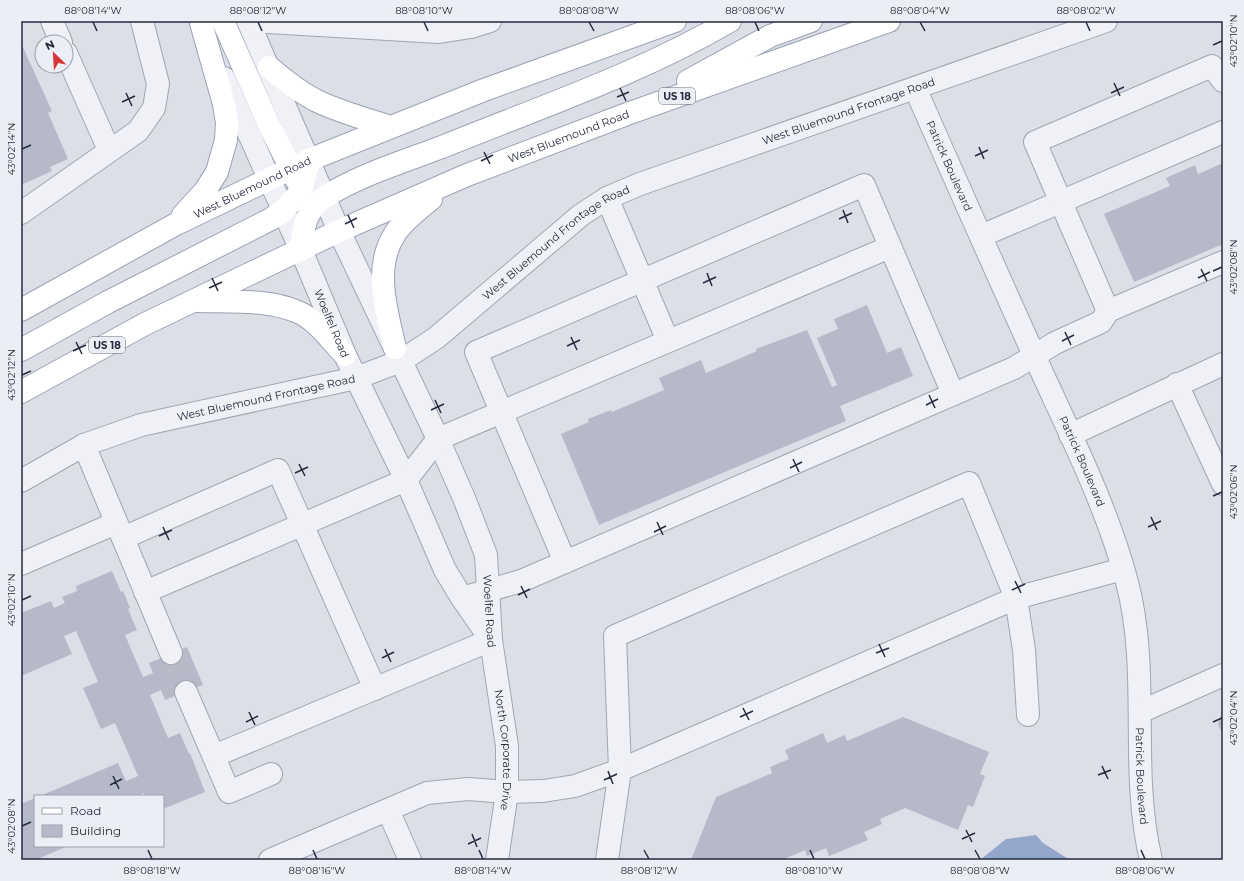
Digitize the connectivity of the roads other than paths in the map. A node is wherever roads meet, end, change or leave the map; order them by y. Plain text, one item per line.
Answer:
1 (52, 21) edge
2 (142, 21) edge
3 (223, 21) edge
4 (248, 21) edge
5 (675, 21) edge
6 (730, 21) edge
7 (811, 21) edge
8 (889, 21) edge
9 (1106, 21) edge
10 (201, 22) edge
11 (476, 23) edge
12 (58, 34) edge
13 (269, 67) junction
14 (74, 71) edge
15 (1223, 81) edge
16 (915, 88) junction
17 (627, 114) junction
18 (391, 127) junction
19 (1223, 132) edge
20 (109, 150) junction
21 (300, 164) junction
22 (467, 175) junction
23 (268, 179) junction
24 (301, 191) junction
25 (607, 198) junction
26 (1061, 201) junction
27 (318, 204) junction
28 (283, 211) junction
29 (21, 213) edge
30 (176, 224) junction
31 (339, 231) junction
32 (981, 236) junction
33 (890, 246) junction
34 (300, 250) junction
35 (1223, 262) edge
36 (642, 280) junction
37 (195, 301) junction
38 (21, 310) edge
39 (1108, 310) junction
40 (668, 341) junction
41 (21, 350) edge
42 (345, 355) junction
43 (398, 355) junction
44 (1034, 356) junction
45 (1223, 364) edge
46 (356, 378) junction
47 (1177, 384) junction
48 (21, 392) edge
49 (953, 394) junction
50 (502, 412) junction
51 (1070, 435) junction
52 (438, 439) junction
53 (84, 445) junction
54 (406, 480) junction
55 (21, 481) edge
56 (1223, 484) edge
57 (302, 525) junction
58 (119, 531) junction
59 (565, 562) junction
60 (21, 564) edge
61 (1123, 569) junction
62 (489, 590) junction
63 (145, 592) junction
64 (462, 598) junction
65 (1016, 598) junction
66 (491, 640) junction
67 (171, 653) tunnel mouth
68 (1223, 675) edge
69 (375, 689) junction
70 (186, 692) tunnel mouth
71 (1140, 712) junction
72 (1028, 715) dead end
73 (214, 756) junction
74 (620, 770) junction
75 (270, 774) dead end
76 (507, 792) junction
77 (388, 810) junction
78 (270, 860) edge
79 (410, 860) edge
80 (497, 860) edge
81 (607, 860) edge
82 (1151, 860) edge

1 - 12 street
2 - 20 street
3 - 21 main road
4 - 11 street
4 - 13 street, Woelfel Road
5 - 18 main road, West Bluemound Road
6 - 27 main road
7 - 17 main road
8 - 17 main road, West Bluemound Road / US 18
9 - 16 street, West Bluemound Frontage Road
10 - 23 street, Woelfel Road
10 - 30 main road
13 - 18 main road
13 - 21 street, Woelfel Road
14 - 20 street
15 - 26 street
16 - 25 street, West Bluemound Frontage Road
16 - 32 street, Patrick Boulevard
17 - 22 main road, West Bluemound Road / US 18
18 - 21 main road, West Bluemound Road
19 - 26 street
20 - 29 street
21 - 23 main road, West Bluemound Road
21 - 24 main road
21 - 27 street, Woelfel Road
22 - 31 main road, West Bluemound Road / US 18
22 - 43 main road
23 - 28 street, Woelfel Road
23 - 30 main road, West Bluemound Road
24 - 27 main road
24 - 28 main road
25 - 36 street
25 - 43 street, West Bluemound Frontage Road
26 - 32 street
26 - 39 street
27 - 31 street, Woelfel Road
27 - 34 main road
28 - 34 street, Woelfel Road
28 - 41 main road
30 - 38 main road, West Bluemound Road
31 - 34 main road, West Bluemound Road / US 18
31 - 43 street, Woelfel Road
32 - 44 street, Patrick Boulevard
33 - 36 street
33 - 40 street
33 - 49 street
34 - 37 main road, West Bluemound Road / US 18
34 - 42 street, Woelfel Road
35 - 39 street
36 - 40 street
36 - 50 street
37 - 42 main road
37 - 48 main road, West Bluemound Road / US 18
39 - 44 street
40 - 50 street
42 - 46 street, Woelfel Road
43 - 46 street, West Bluemound Frontage Road
43 - 52 street, Woelfel Road
44 - 49 street
44 - 51 street, Patrick Boulevard
45 - 47 street
46 - 53 street, West Bluemound Frontage Road
46 - 54 street, Woelfel Road
47 - 51 street
47 - 56 street
49 - 59 street
50 - 52 street
50 - 59 street
51 - 61 street, Patrick Boulevard
52 - 54 street
52 - 62 street, Woelfel Road
53 - 55 street, West Bluemound Frontage Road
53 - 58 street
54 - 57 street
54 - 64 street, Woelfel Road
57 - 58 street
57 - 63 street
57 - 69 street
58 - 60 street
58 - 63 street
59 - 62 street
61 - 65 street
61 - 71 street, Patrick Boulevard
62 - 64 street
62 - 66 street, Woelfel Road
63 - 67 street
64 - 66 street, Woelfel Road
65 - 72 street
65 - 74 street
65 - 74 street
66 - 69 street
66 - 76 street, North Corporate Drive
68 - 71 street
69 - 73 street
70 - 73 street
71 - 82 street, Patrick Boulevard
73 - 75 street
74 - 76 street
74 - 81 street
76 - 77 street
76 - 80 street, North Corporate Drive
77 - 78 street
77 - 79 street

